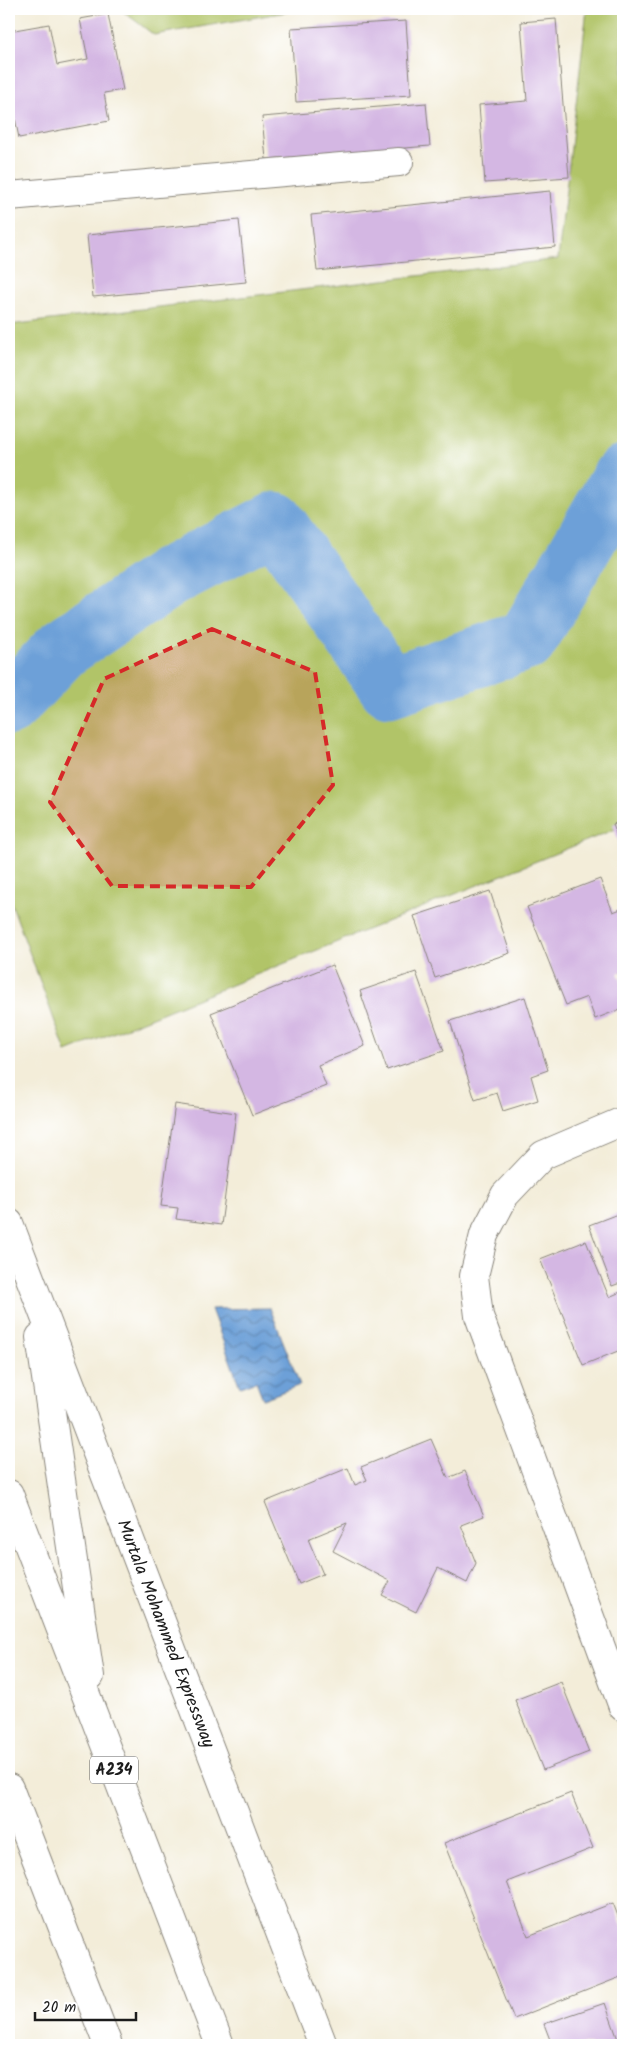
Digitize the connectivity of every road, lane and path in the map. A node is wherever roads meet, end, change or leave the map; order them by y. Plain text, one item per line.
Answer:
1 (399, 162) dead end
2 (9, 196) edge
3 (623, 1121) edge
4 (9, 1223) edge
5 (32, 1283) junction
6 (9, 1494) edge
7 (623, 1707) edge
8 (98, 1726) junction
9 (9, 1788) edge
10 (108, 2045) edge
11 (220, 2045) edge
12 (323, 2045) edge

1 - 2 main road
3 - 7 main road
4 - 5 main road, Murtala Mohammed Expressway
5 - 8 main road
5 - 12 main road, Murtala Mohammed Expressway
6 - 8 main road, A234
8 - 11 main road, A234
9 - 10 main road

